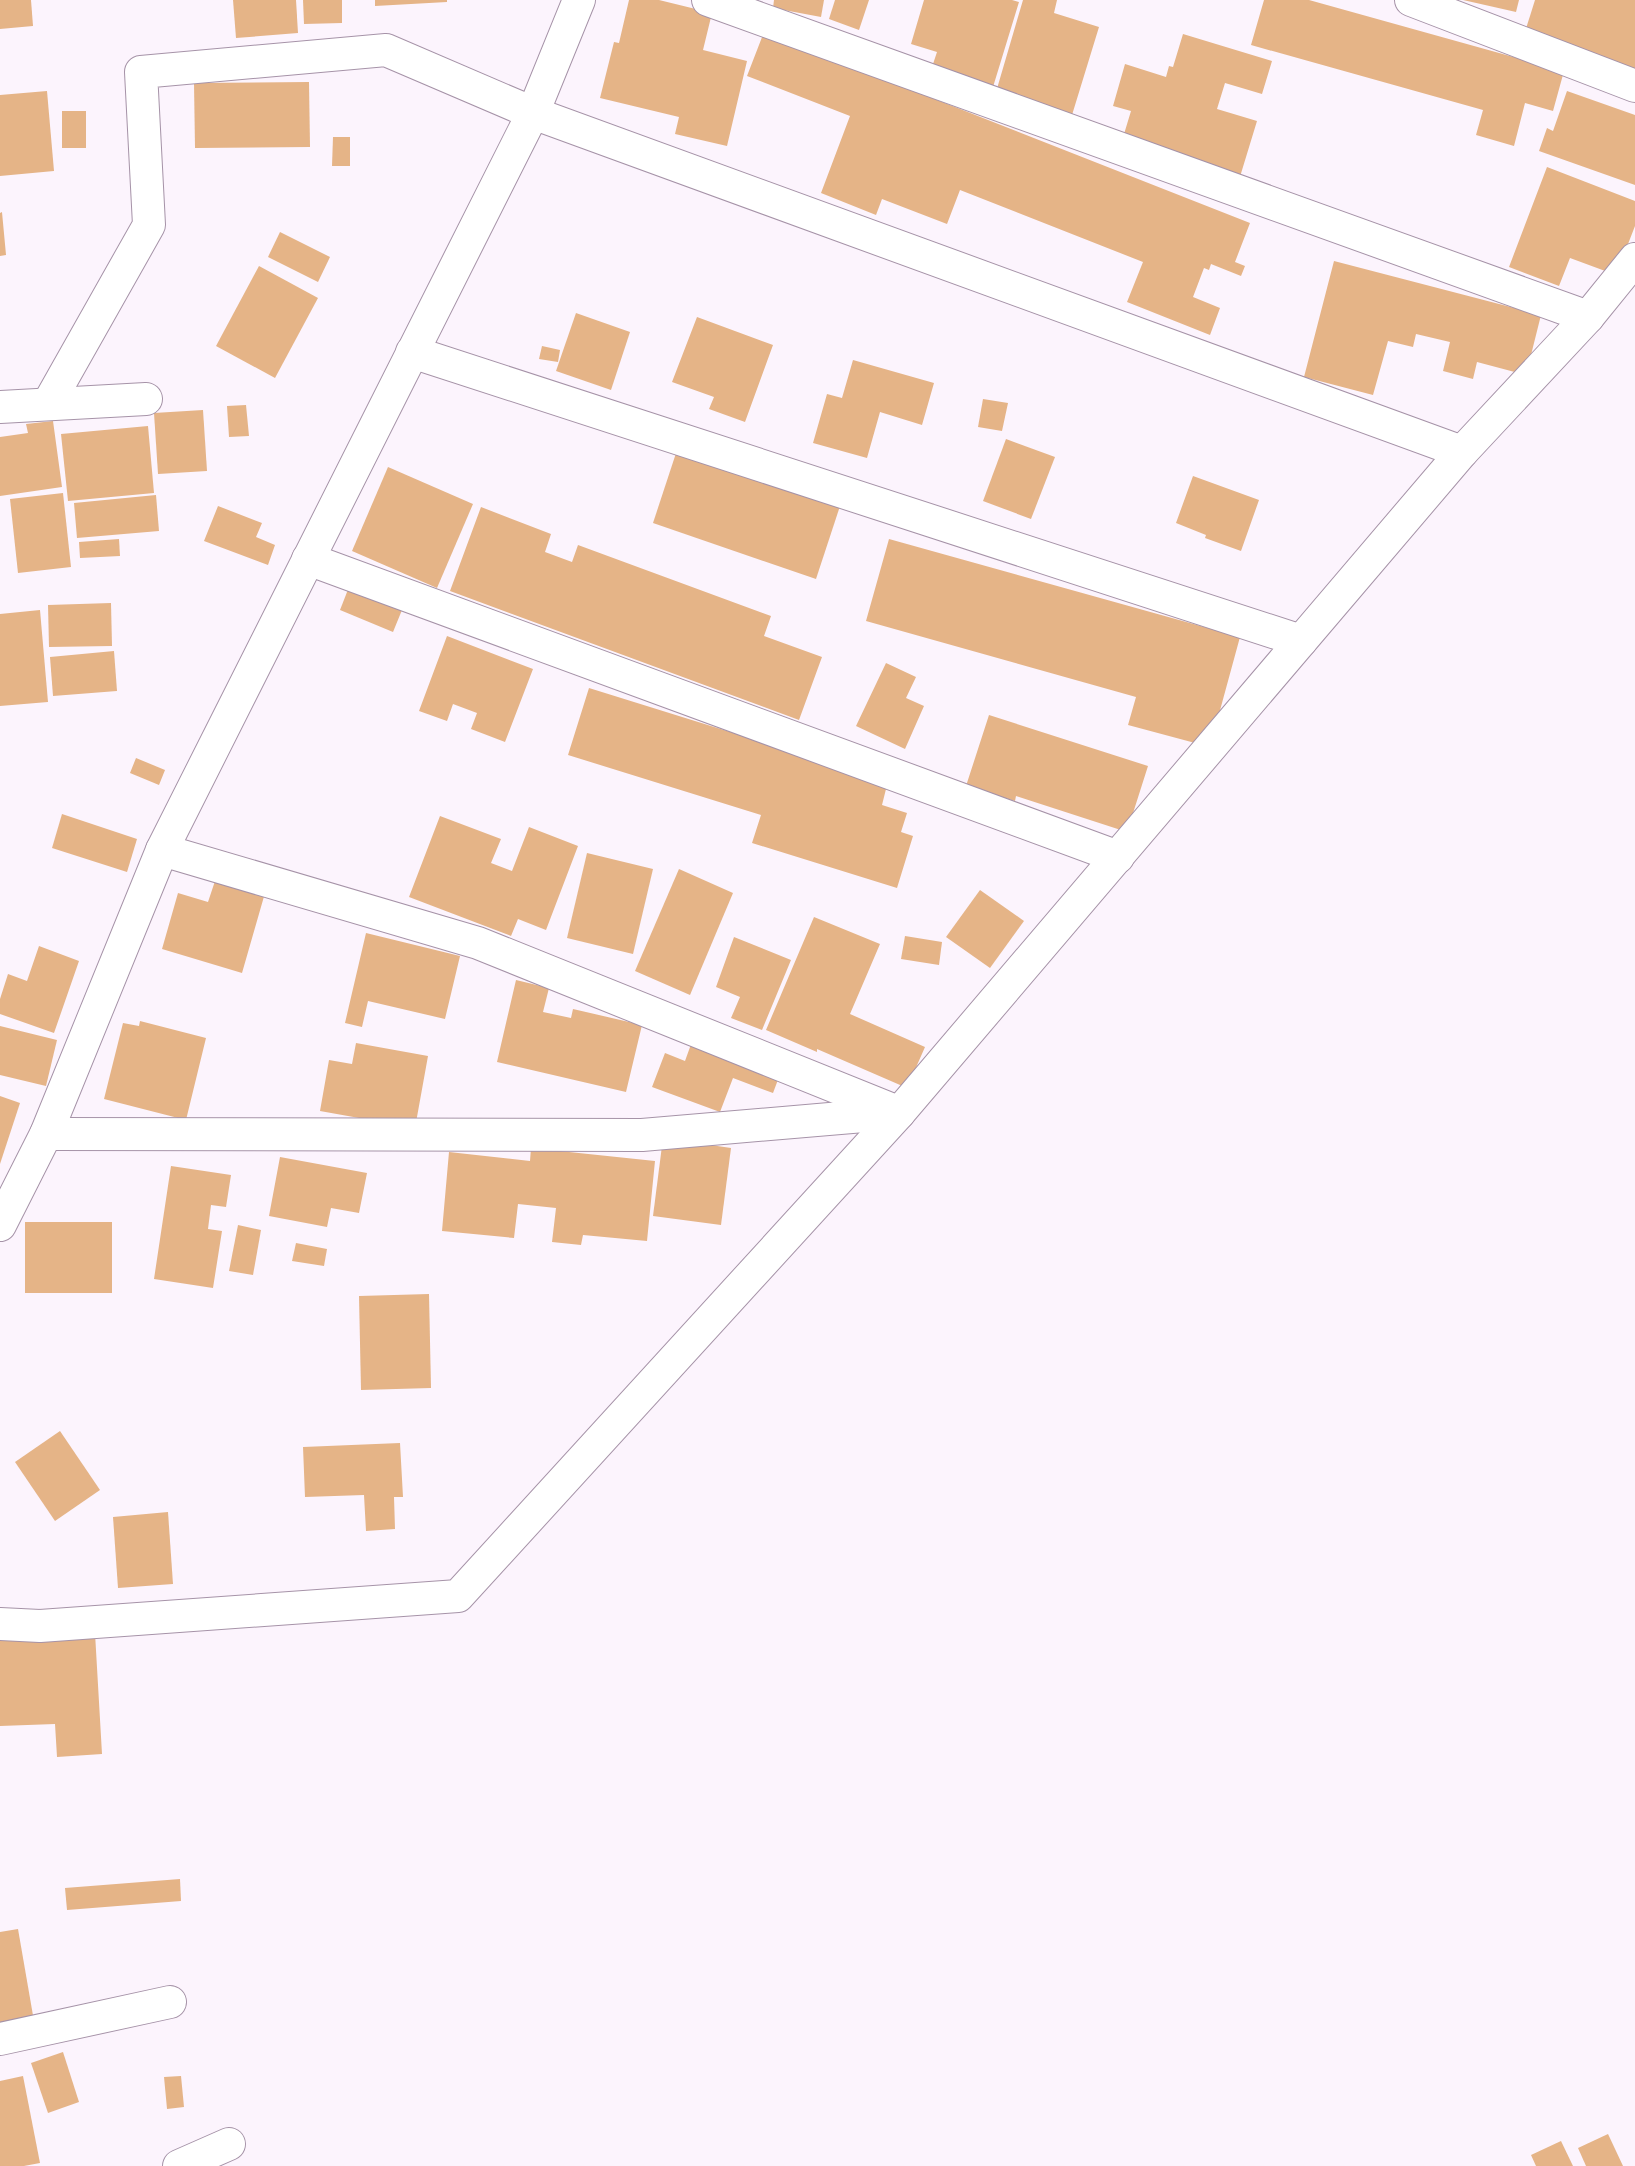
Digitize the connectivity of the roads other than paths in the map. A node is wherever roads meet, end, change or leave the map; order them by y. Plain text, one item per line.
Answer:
1 (579, 0) edge
2 (708, 0) edge
3 (1411, 0) edge
4 (1635, 86) edge
5 (533, 113) junction
6 (1635, 259) edge
7 (1588, 317) junction
8 (412, 352) junction
9 (146, 399) dead end
10 (48, 404) junction
11 (0, 407) edge
12 (1462, 452) junction
13 (308, 559) junction
14 (1301, 641) junction
15 (162, 850) junction
16 (1118, 857) junction
17 (899, 1113) junction
18 (46, 1134) junction
19 (0, 1225) edge
20 (0, 1624) edge
21 (170, 2002) dead end
22 (0, 2039) edge
23 (229, 2144) dead end
24 (178, 2166) edge

1 - 5 street
2 - 7 street
3 - 4 street
5 - 8 street
5 - 10 street
5 - 12 street
6 - 7 street
7 - 12 street
8 - 13 street
8 - 14 street
9 - 10 street
10 - 11 street
12 - 14 street
13 - 15 street
13 - 16 street
14 - 16 street
15 - 17 street
15 - 18 street
16 - 17 street
17 - 18 street
17 - 20 street
18 - 19 street
21 - 22 street
23 - 24 street

